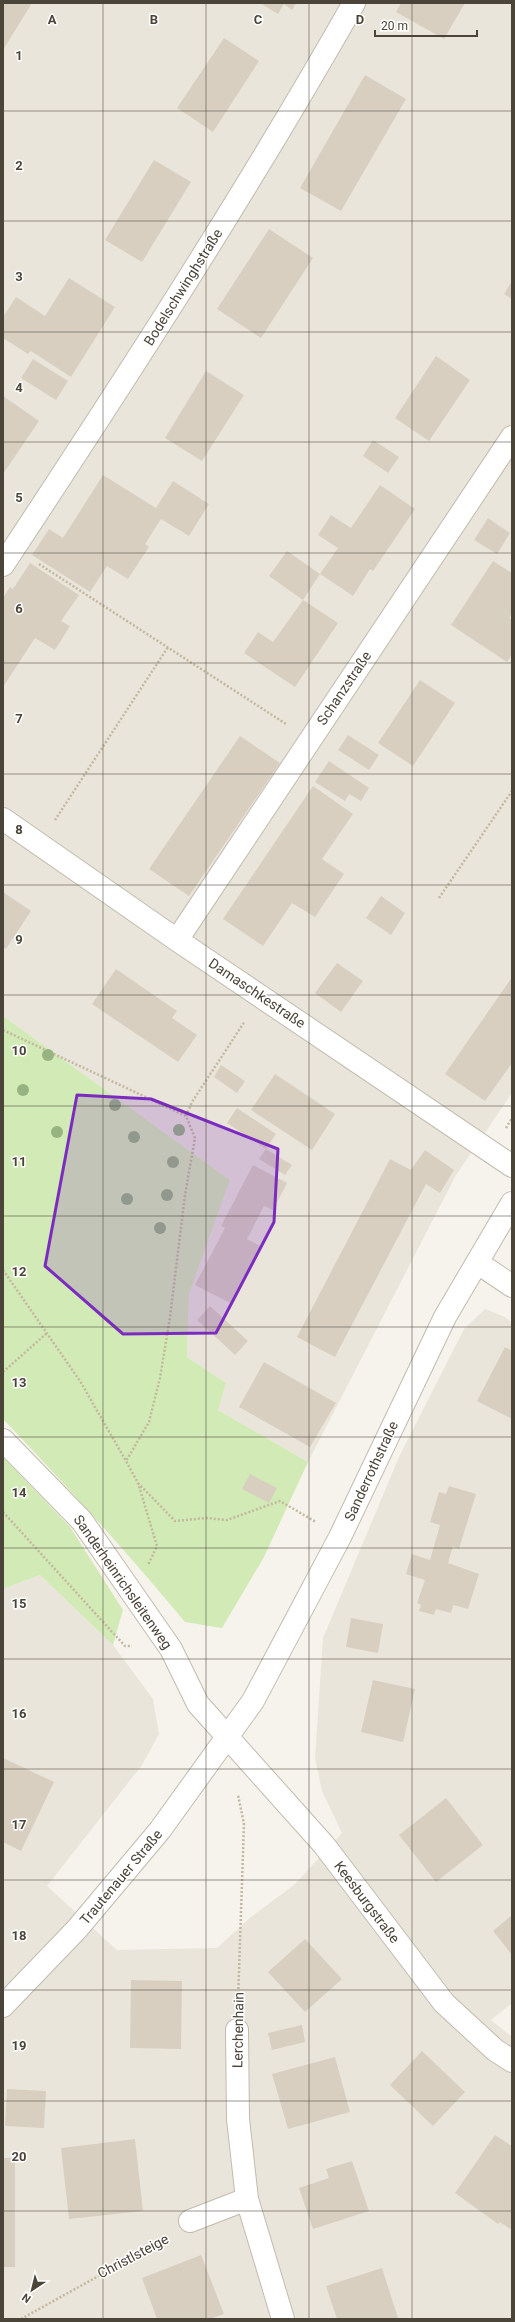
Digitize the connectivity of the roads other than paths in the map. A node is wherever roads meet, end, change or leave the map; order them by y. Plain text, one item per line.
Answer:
1 (354, 3) edge
2 (512, 437) edge
3 (9, 556) edge
4 (3, 819) edge
5 (177, 940) junction
6 (512, 1166) edge
7 (512, 1203) edge
8 (478, 1263) junction
9 (512, 1286) edge
10 (3, 1440) edge
11 (226, 1737) junction
12 (3, 2006) edge
13 (237, 2030) road end
14 (512, 2061) edge
15 (247, 2199) junction
16 (190, 2221) road end
17 (283, 2319) edge

1 - 3 street, Bodelschwinghstraße
2 - 5 street, Schanzstraße
4 - 5 street, Damaschkestraße
5 - 6 street, Damaschkestraße
7 - 8 street, Sanderrothstraße
8 - 9 street
8 - 11 street, Sanderrothstraße
10 - 11 street, Sanderheinrichsleitenweg
11 - 12 street, Trautenauer Straße
11 - 14 street, Keesburgstraße
13 - 15 street, Lerchenhain
15 - 16 street
15 - 17 street, Lerchenhain

